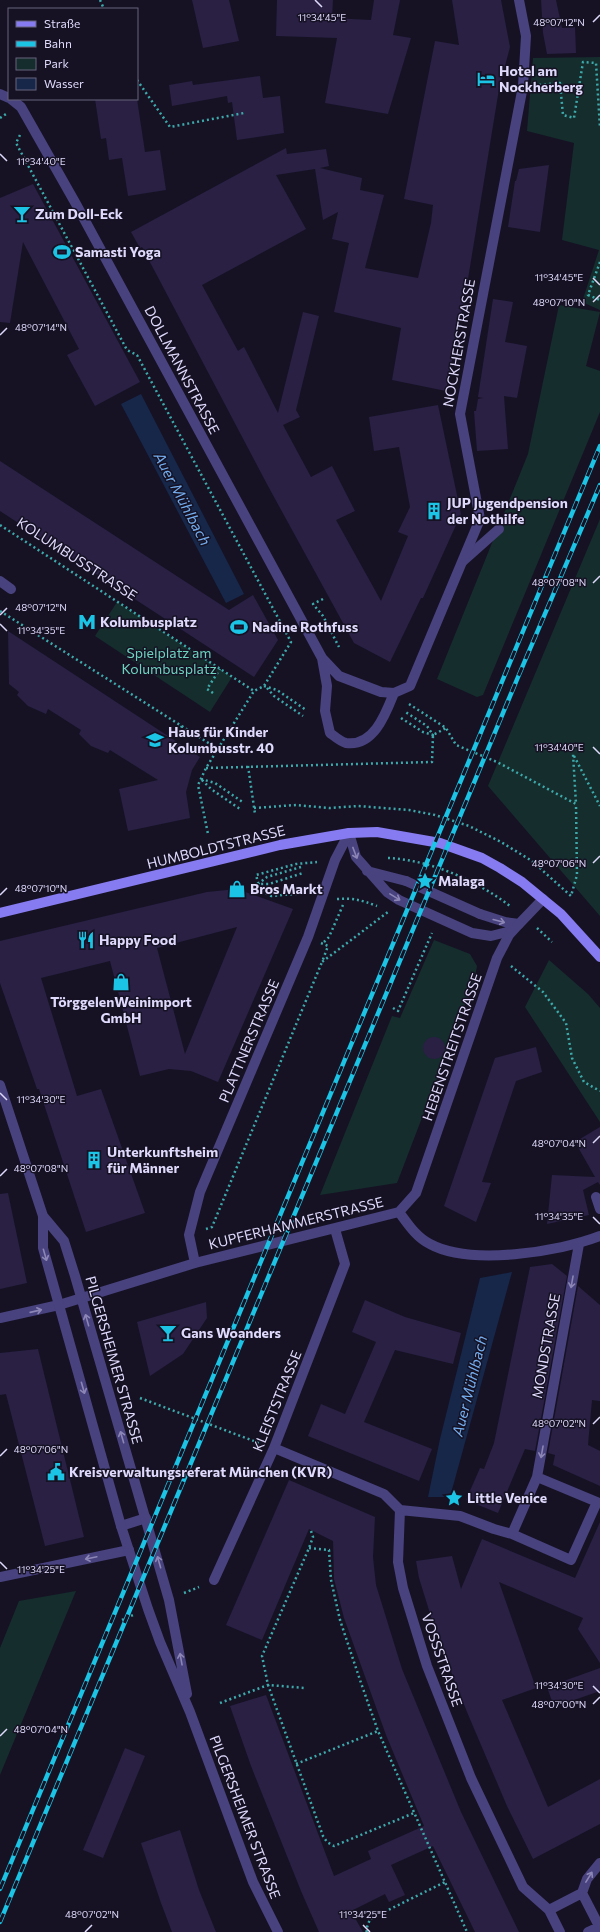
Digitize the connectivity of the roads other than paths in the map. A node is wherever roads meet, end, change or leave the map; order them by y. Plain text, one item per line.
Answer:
1 (519, 0) edge
2 (12, 100) edge
3 (499, 529) dead end
4 (463, 561) junction
5 (0, 581) edge
6 (11, 589) dead end
7 (322, 658) junction
8 (394, 693) junction
9 (349, 833) junction
10 (367, 871) junction
11 (543, 899) junction
12 (0, 913) edge
13 (519, 924) junction
14 (600, 957) edge
15 (0, 1085) edge
16 (596, 1197) dead end
17 (600, 1209) edge
18 (398, 1212) junction
19 (43, 1216) junction
20 (335, 1229) junction
21 (600, 1236) edge
22 (579, 1244) junction
23 (195, 1263) junction
24 (82, 1299) junction
25 (60, 1305) junction
26 (0, 1318) edge
27 (274, 1448) junction
28 (537, 1477) junction
29 (598, 1503) edge
30 (400, 1510) junction
31 (146, 1518) junction
32 (121, 1526) junction
33 (512, 1534) junction
34 (129, 1550) junction
35 (0, 1577) edge
36 (214, 1580) dead end
37 (190, 1712) junction
38 (600, 1863) edge
39 (582, 1893) junction
40 (549, 1910) junction
41 (599, 1927) edge
42 (278, 1932) edge
43 (560, 1932) edge
44 (588, 1932) edge

1 - 4 street, NOCKHERSTRASSE
2 - 7 street, DOLLMANNSTRASSE
3 - 4 street
4 - 8 street, NOCKHERSTRASSE
5 - 6 street
7 - 8 street, DOLLMANNSTRASSE
7 - 8 street, DOLLMANNSTRASSE
9 -> 10 street
9 - 11 main road, HUMBOLDTSTRASSE
9 - 12 main road, HUMBOLDTSTRASSE
9 - 23 street, PLATTNERSTRASSE
10 -> 13 street
10 -> 13 street
11 - 13 street, HEBENSTREITSTRASSE
11 - 14 main road, HUMBOLDTSTRASSE
13 - 18 street, HEBENSTREITSTRASSE
15 - 19 street, PILGERSHEIMER STRASSE
16 - 17 street
18 - 20 street, KUPFERHAMMERSTRASSE
18 - 22 street, KUPFERHAMMERSTRASSE
19 - 24 street, PILGERSHEIMER STRASSE
19 -> 25 street, PILGERSHEIMER STRASSE
20 - 23 street, KUPFERHAMMERSTRASSE
20 - 27 street, KLEISTSTRASSE
21 - 22 street, KUPFERHAMMERSTRASSE
22 -> 28 street, MONDSTRASSE
23 - 24 street, KUPFERHAMMERSTRASSE
24 - 25 street, KUPFERHAMMERSTRASSE
31 -> 24 street, PILGERSHEIMER STRASSE
26 -> 25 street, KUPFERHAMMERSTRASSE
25 -> 32 street, PILGERSHEIMER STRASSE
27 - 30 street
27 - 36 street, KLEISTSTRASSE
28 - 29 street
28 - 33 street, MONDSTRASSE
29 - 33 street
30 - 33 street
30 - 40 street, VOSSSTRASSE
31 - 32 street
37 -> 31 street, PILGERSHEIMER STRASSE
32 - 34 street, PILGERSHEIMER STRASSE
34 -> 35 street
34 - 37 street, PILGERSHEIMER STRASSE
37 - 42 street, PILGERSHEIMER STRASSE
39 -> 38 street
39 - 40 street
39 - 41 street
40 - 43 street, VOSSSTRASSE
41 - 44 street

